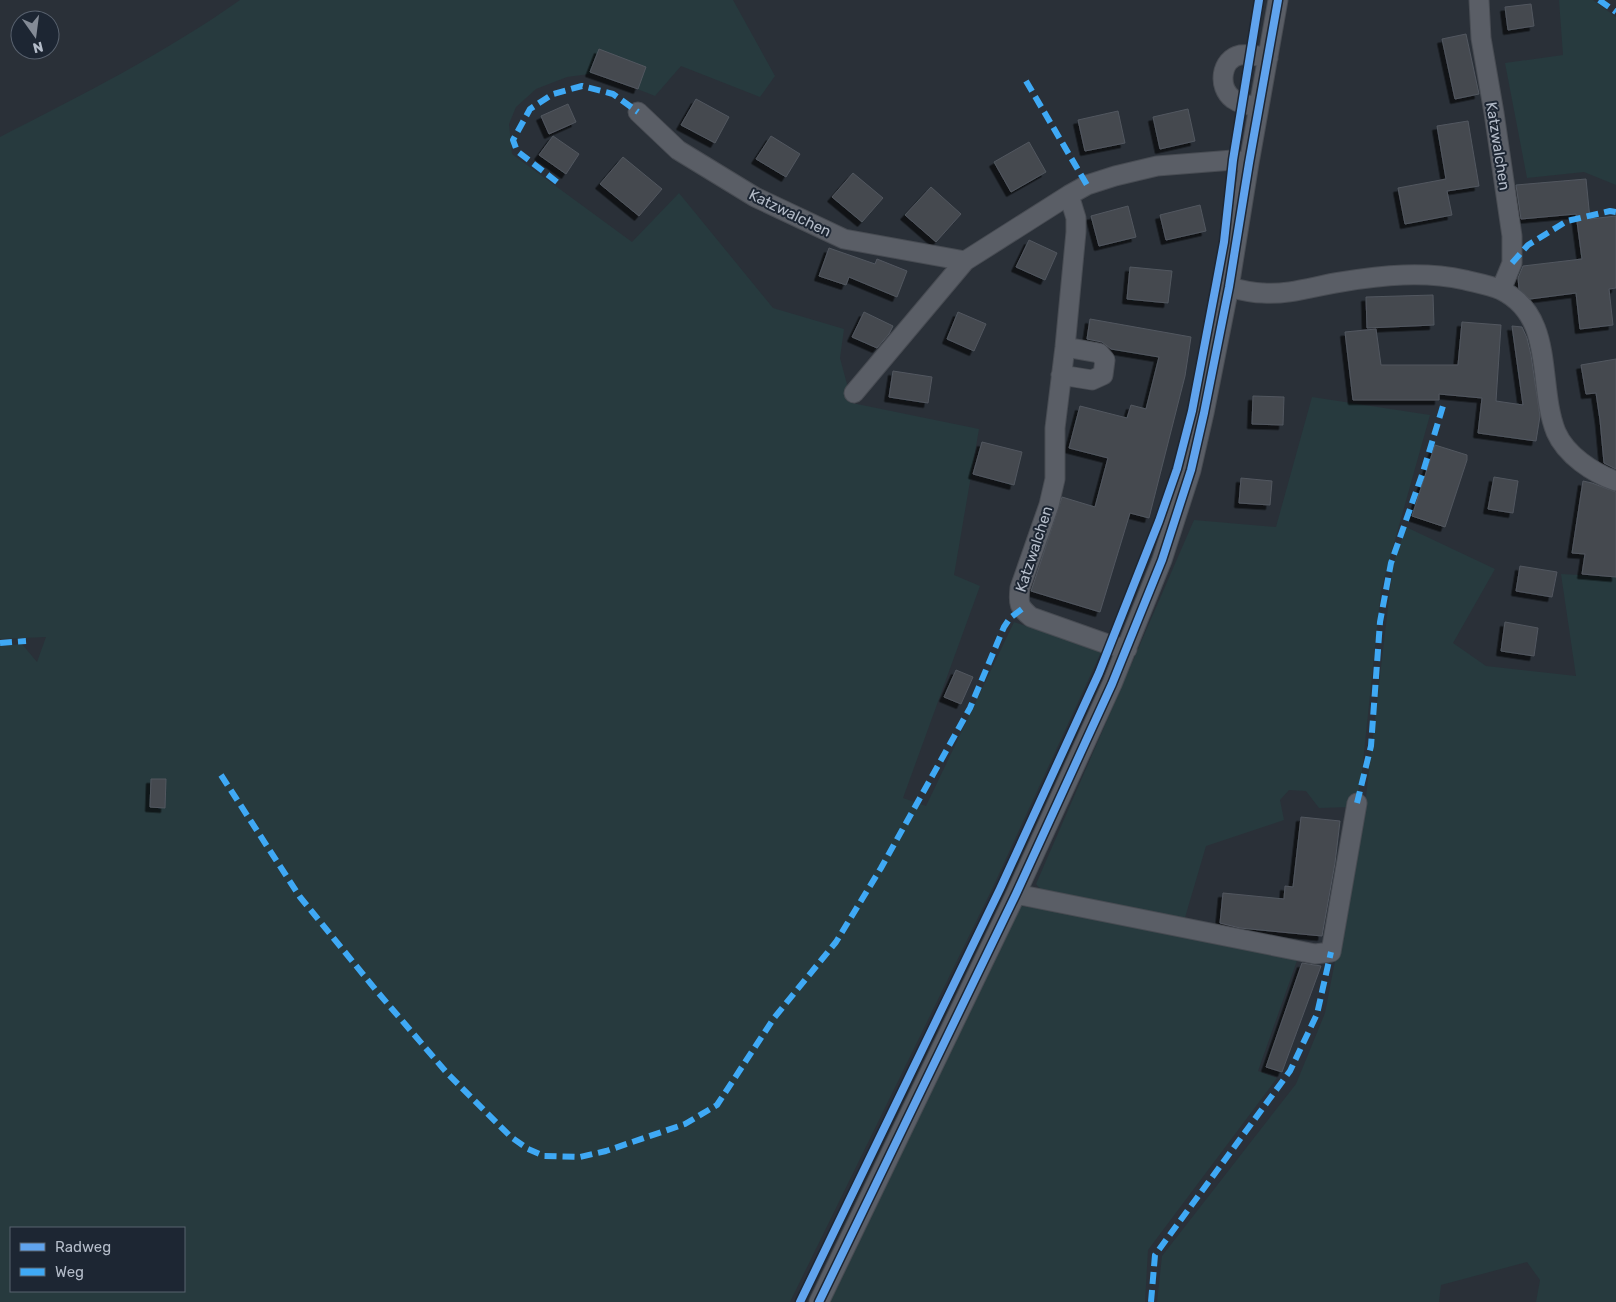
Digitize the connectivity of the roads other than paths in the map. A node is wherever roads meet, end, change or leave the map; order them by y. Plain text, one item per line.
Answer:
1 (1278, 0) edge
2 (1479, 0) edge
3 (1268, 58) junction
4 (1259, 106) junction
5 (638, 112) dead end
6 (1249, 163) junction
7 (1069, 195) junction
8 (965, 261) junction
9 (1229, 287) junction
10 (1501, 290) junction
11 (1065, 347) junction
12 (1061, 375) junction
13 (854, 393) dead end
14 (1616, 481) edge
15 (1127, 649) junction
16 (1357, 803) dead end
17 (1016, 894) junction
18 (819, 1302) edge

1 - 3 street
2 - 10 street, Katzwalchen
3 - 4 street
3 - 4 street
4 - 6 street
5 - 8 street, Katzwalchen
6 - 7 street
6 - 9 street
7 - 8 street
7 - 11 street, Katzwalchen
8 - 13 street
9 - 10 street
9 - 15 street
10 - 14 street
11 - 12 street, Katzwalchen
11 - 12 street
12 - 15 street, Katzwalchen
15 - 17 street
16 - 17 street
17 - 18 street

